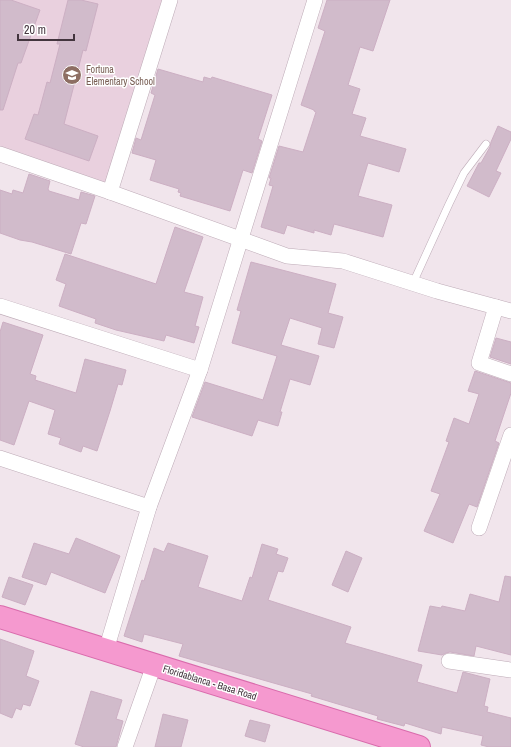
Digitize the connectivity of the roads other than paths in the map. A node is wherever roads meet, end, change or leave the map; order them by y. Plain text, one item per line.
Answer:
1 (170, 0) edge
2 (316, 0) edge
3 (486, 144) dead end
4 (0, 154) edge
5 (110, 192) junction
6 (241, 239) junction
7 (413, 283) junction
8 (0, 306) edge
9 (496, 307) junction
10 (511, 311) edge
11 (200, 370) junction
12 (511, 374) edge
13 (511, 435) edge
14 (0, 458) edge
15 (149, 507) junction
16 (479, 528) dead end
17 (0, 617) edge
18 (106, 650) junction
19 (449, 661) dead end
20 (154, 665) junction
21 (511, 670) edge
22 (125, 747) edge
23 (419, 747) edge

1 - 5 street
2 - 6 street
3 - 7 lane
4 - 5 street
5 - 6 street
6 - 7 street
6 - 11 street
7 - 9 street
8 - 11 street
9 - 10 street
9 - 12 street
11 - 15 street
13 - 16 street
14 - 15 street
15 - 18 street
17 - 18 main road, Floridablanca - Basa Road
18 - 20 main road, Floridablanca - Basa Road
19 - 21 street
20 - 22 street
20 - 23 main road, Floridablanca - Basa Road

